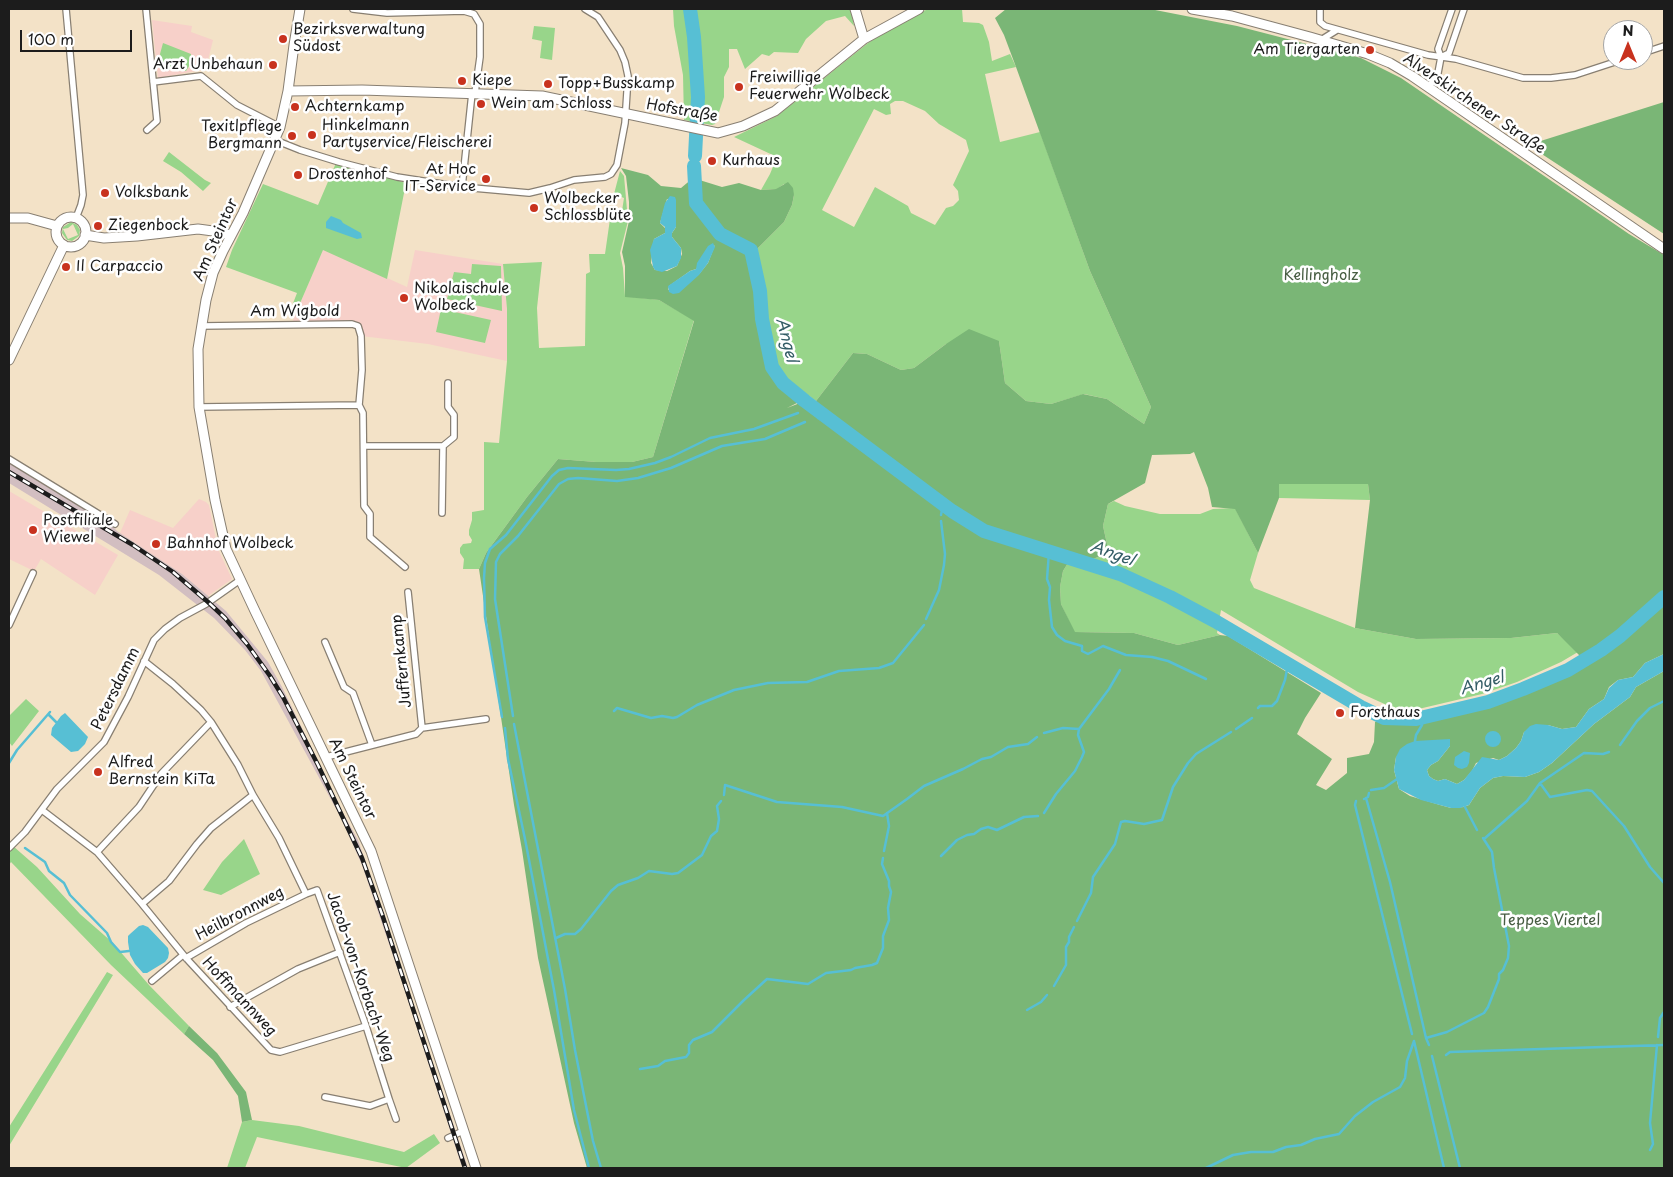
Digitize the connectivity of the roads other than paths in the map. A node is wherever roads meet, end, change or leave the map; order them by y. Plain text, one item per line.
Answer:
1 (66, 9) edge
2 (146, 9) edge
3 (300, 9) edge
4 (353, 9) edge
5 (585, 9) edge
6 (856, 9) edge
7 (919, 9) edge
8 (1192, 9) edge
9 (1320, 9) edge
10 (1452, 9) edge
11 (1464, 9) edge
12 (1337, 30) junction
13 (864, 38) junction
14 (1321, 40) junction
15 (1441, 57) junction
16 (1603, 66) edge
17 (153, 82) junction
18 (1429, 87) junction
19 (288, 91) junction
20 (474, 93) junction
21 (626, 113) junction
22 (280, 127) junction
23 (147, 130) dead end
24 (275, 140) junction
25 (462, 187) junction
26 (9, 218) edge
27 (76, 218) junction
28 (57, 226) junction
29 (85, 235) junction
30 (231, 235) junction
31 (64, 245) junction
32 (1664, 248) edge
33 (200, 326) junction
34 (9, 360) edge
35 (448, 383) dead end
36 (358, 405) junction
37 (199, 407) junction
38 (364, 446) junction
39 (443, 446) junction
40 (9, 459) edge
41 (442, 513) dead end
42 (116, 524) dead end
43 (406, 567) dead end
44 (33, 574) dead end
45 (240, 580) junction
46 (408, 592) dead end
47 (9, 626) edge
48 (326, 642) dead end
49 (144, 661) junction
50 (486, 719) dead end
51 (210, 722) junction
52 (422, 728) junction
53 (372, 745) junction
54 (326, 757) junction
55 (253, 795) junction
56 (42, 810) junction
57 (9, 848) edge
58 (97, 852) junction
59 (306, 894) junction
60 (142, 904) junction
61 (340, 952) junction
62 (185, 956) junction
63 (152, 981) dead end
64 (230, 1007) junction
65 (366, 1026) junction
66 (324, 1098) dead end
67 (389, 1100) junction
68 (396, 1119) dead end
69 (463, 1131) junction
70 (448, 1138) dead end
71 (476, 1168) edge

1 - 27 street
2 - 17 street
3 - 19 street, Am Steintor
4 - 20 street
5 - 21 street
6 - 13 street
7 - 13 street
8 - 14 street, Alverskirchener Straße
9 - 12 street
10 - 15 street
11 - 15 street
12 - 14 street
12 - 15 street
13 - 21 street, Hofstraße
14 - 18 street, Alverskirchener Straße
15 - 16 street
15 - 18 street
17 - 22 street
17 - 23 street
18 - 32 street, Alverskirchener Straße
19 - 20 street, Hofstraße
19 - 22 street, Am Steintor
20 - 21 street, Hofstraße
20 - 25 street
21 - 25 street
22 - 24 street, Am Steintor
24 - 25 street
24 - 30 street, Am Steintor
26 - 28 street
27 - 28 street
27 - 29 street
28 - 31 street
29 - 30 street
29 - 31 street
30 - 33 street, Am Steintor
31 - 34 street
33 - 36 street, Am Wigbold
33 - 37 street, Am Steintor
35 - 39 street
36 - 37 street
36 - 38 street, Am Wigbold
37 - 45 street, Am Steintor
38 - 39 street
38 - 43 street, Am Wigbold
39 - 41 street
40 - 42 street
44 - 47 street
45 - 49 street, Petersdamm
45 - 54 street, Am Steintor
46 - 52 street, Juffernkamp
48 - 53 street
49 - 51 street, Jacob-von-Korbach-Weg
49 - 56 street, Petersdamm
50 - 52 street
51 - 55 street, Jacob-von-Korbach-Weg
51 - 58 street
52 - 53 street
53 - 54 street
54 - 69 street, Am Steintor
55 - 59 street, Jacob-von-Korbach-Weg
55 - 60 street
56 - 57 street, Petersdamm
56 - 58 street, Hoffmannweg
58 - 60 street, Hoffmannweg
59 - 61 street, Jacob-von-Korbach-Weg
59 - 62 street, Heilbronnweg
60 - 62 street, Hoffmannweg
61 - 64 street
61 - 65 street, Jacob-von-Korbach-Weg
62 - 63 street, Hoffmannweg
62 - 64 street, Hoffmannweg
64 - 65 street, Hoffmannweg
65 - 67 street, Jacob-von-Korbach-Weg
66 - 67 street
67 - 68 street, Jacob-von-Korbach-Weg
69 - 70 street
69 - 71 street, Am Steintor

